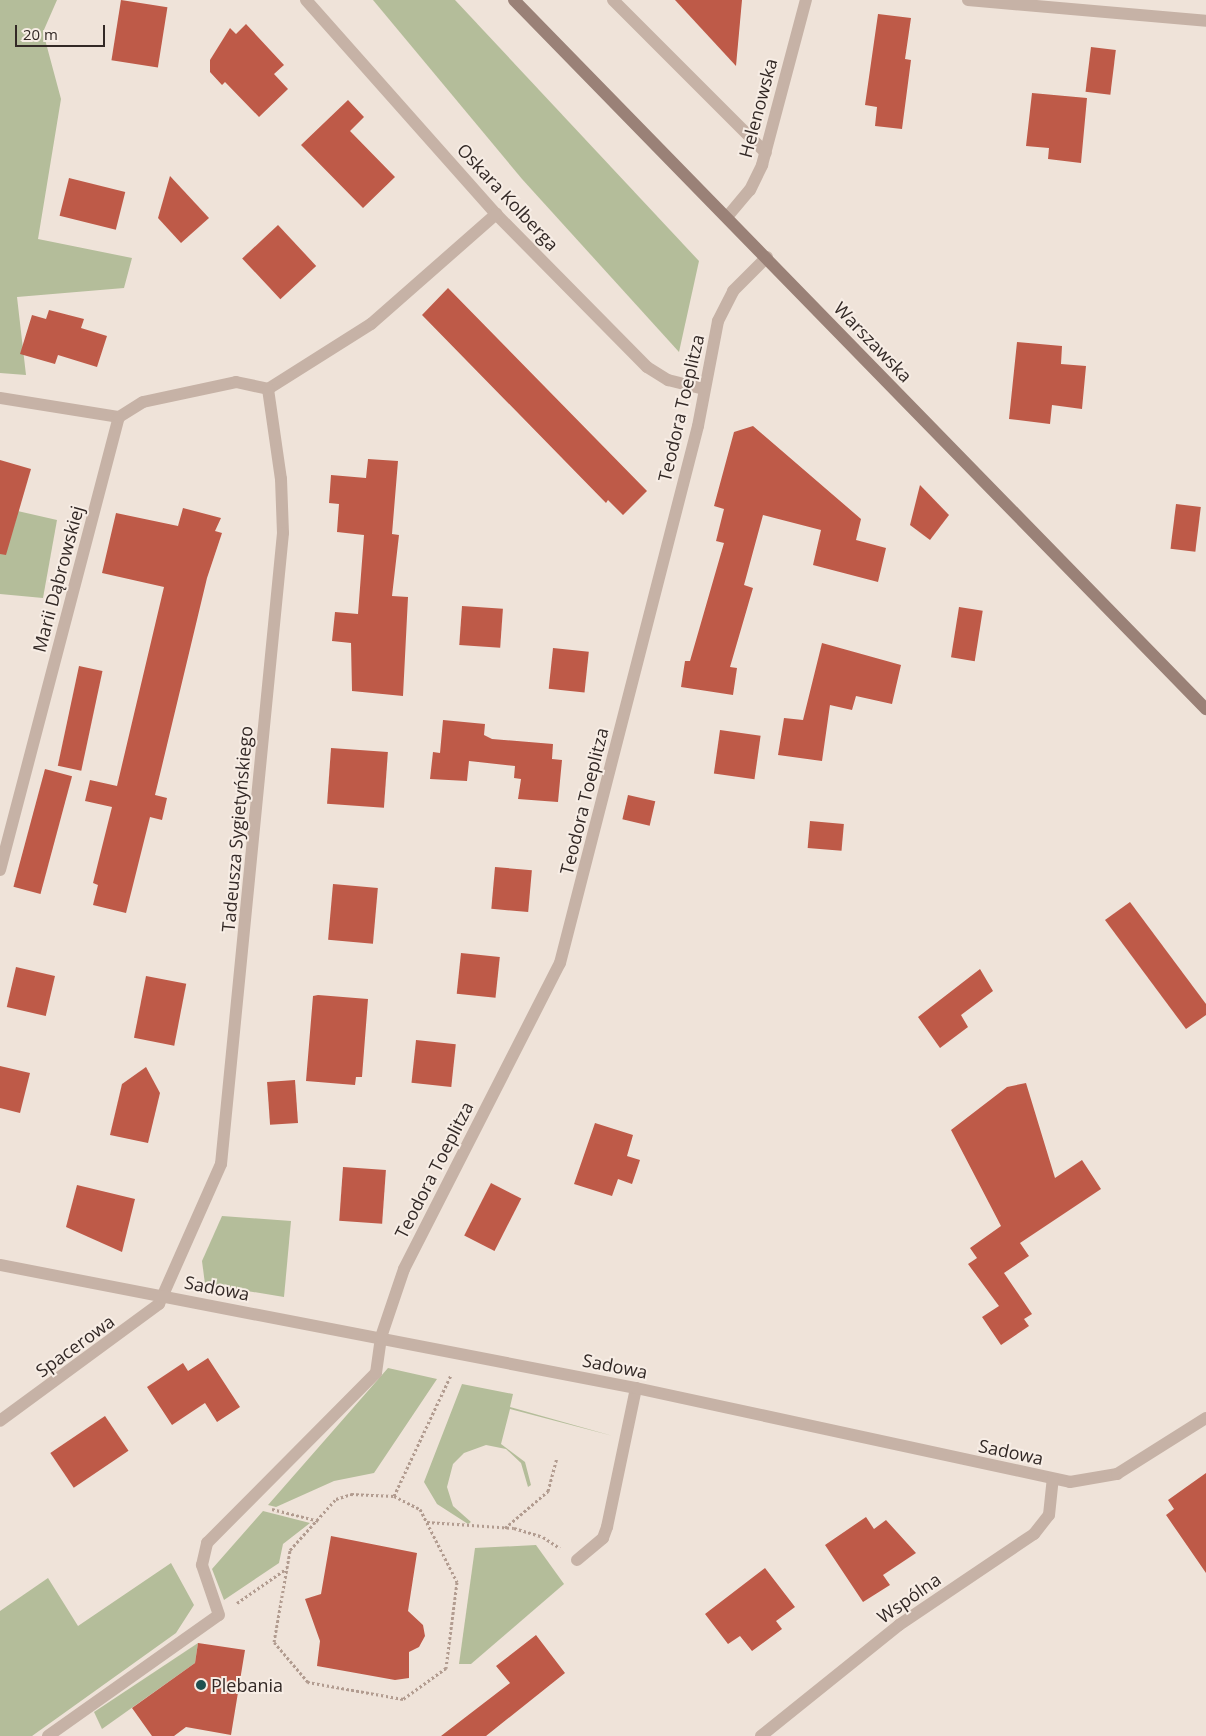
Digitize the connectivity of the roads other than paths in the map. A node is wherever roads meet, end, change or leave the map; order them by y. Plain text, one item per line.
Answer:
1 (306, 0) edge
2 (514, 0) edge
3 (612, 0) edge
4 (806, 0) edge
5 (968, 0) edge
6 (1206, 21) edge
7 (766, 153) junction
8 (496, 214) junction
9 (727, 217) junction
10 (767, 257) junction
11 (268, 389) junction
12 (704, 389) junction
13 (0, 398) edge
14 (119, 417) junction
15 (1206, 709) edge
16 (0, 870) edge
17 (0, 1265) edge
18 (165, 1295) junction
19 (381, 1337) junction
20 (636, 1388) junction
21 (1206, 1418) edge
22 (0, 1421) edge
23 (1053, 1479) junction
24 (577, 1560) road end
25 (48, 1736) edge
26 (761, 1736) edge

1 - 8 street, Oskara Kolberga
2 - 9 main road, Warszawska
3 - 7 street
4 - 7 street, Helenowska
5 - 6 street
7 - 9 street, Helenowska
8 - 11 street
8 - 12 street, Oskara Kolberga
9 - 10 main road, Warszawska
10 - 12 street, Teodora Toeplitza
10 - 15 main road, Warszawska
11 - 14 street
11 - 18 street, Tadeusza Sygietyńskiego
12 - 19 street, Teodora Toeplitza
13 - 14 street
14 - 16 street, Marii Dąbrowskiej
17 - 18 street, Sadowa
18 - 19 street, Sadowa
18 - 22 street, Spacerowa
19 - 20 street, Sadowa
19 - 25 street, Teodora Toeplitza
20 - 23 street, Sadowa
20 - 24 street
21 - 23 street, Sadowa
23 - 26 street, Wspólna

